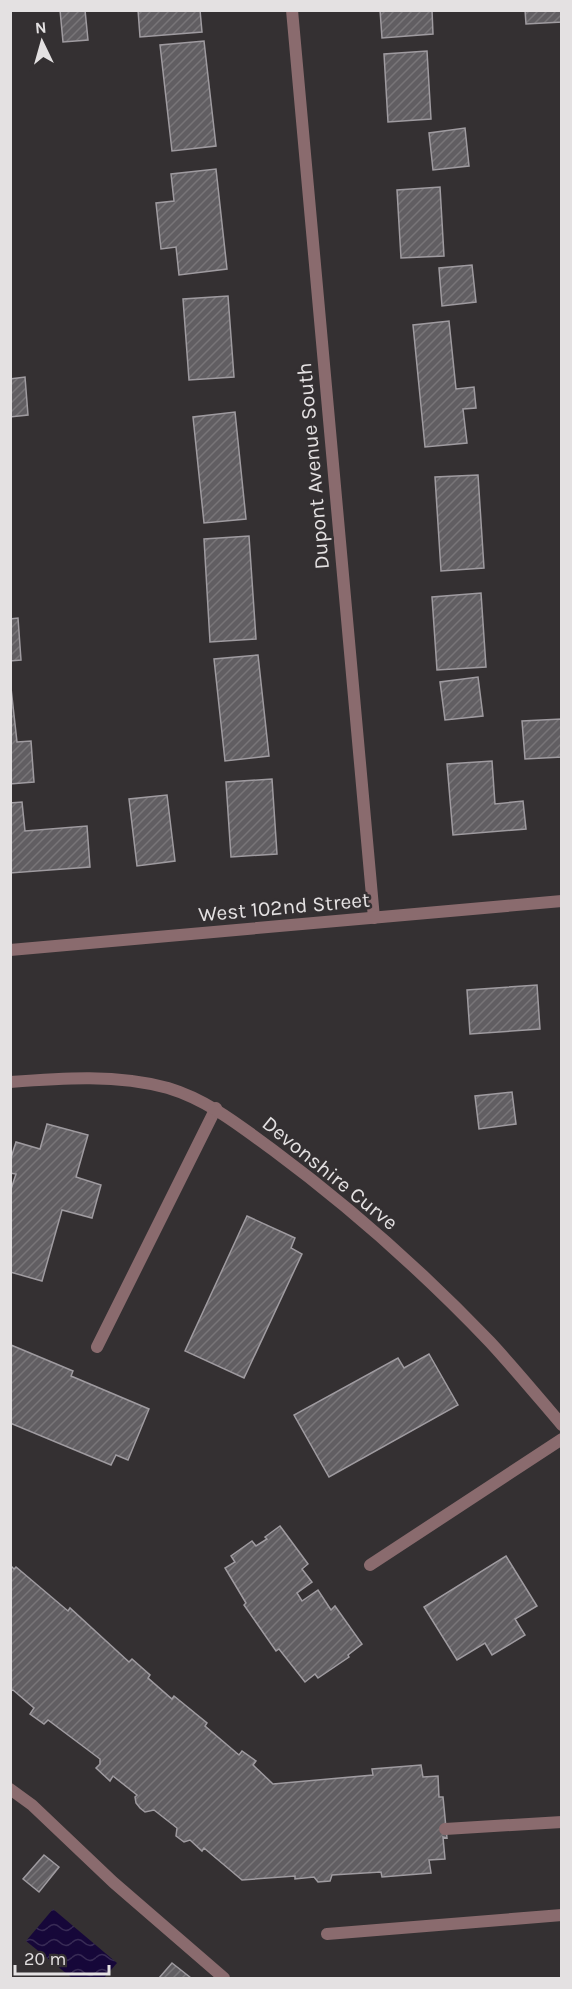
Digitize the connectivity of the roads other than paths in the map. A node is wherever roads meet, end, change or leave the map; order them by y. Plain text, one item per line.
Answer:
1 (292, 10) edge
2 (561, 901) edge
3 (374, 918) junction
4 (10, 950) edge
5 (10, 1082) edge
6 (216, 1108) junction
7 (97, 1347) dead end
8 (561, 1425) edge
9 (561, 1439) edge
10 (370, 1565) dead end
11 (10, 1788) edge
12 (561, 1822) edge
13 (445, 1829) dead end
14 (561, 1915) edge
15 (327, 1934) dead end
16 (224, 1978) edge

1 - 3 street, Dupont Avenue South
2 - 3 street, West 102nd Street
3 - 4 street, West 102nd Street
5 - 6 street, Devonshire Curve
6 - 7 street
6 - 8 street, Devonshire Curve
9 - 10 street
11 - 16 street
12 - 13 street
14 - 15 street

